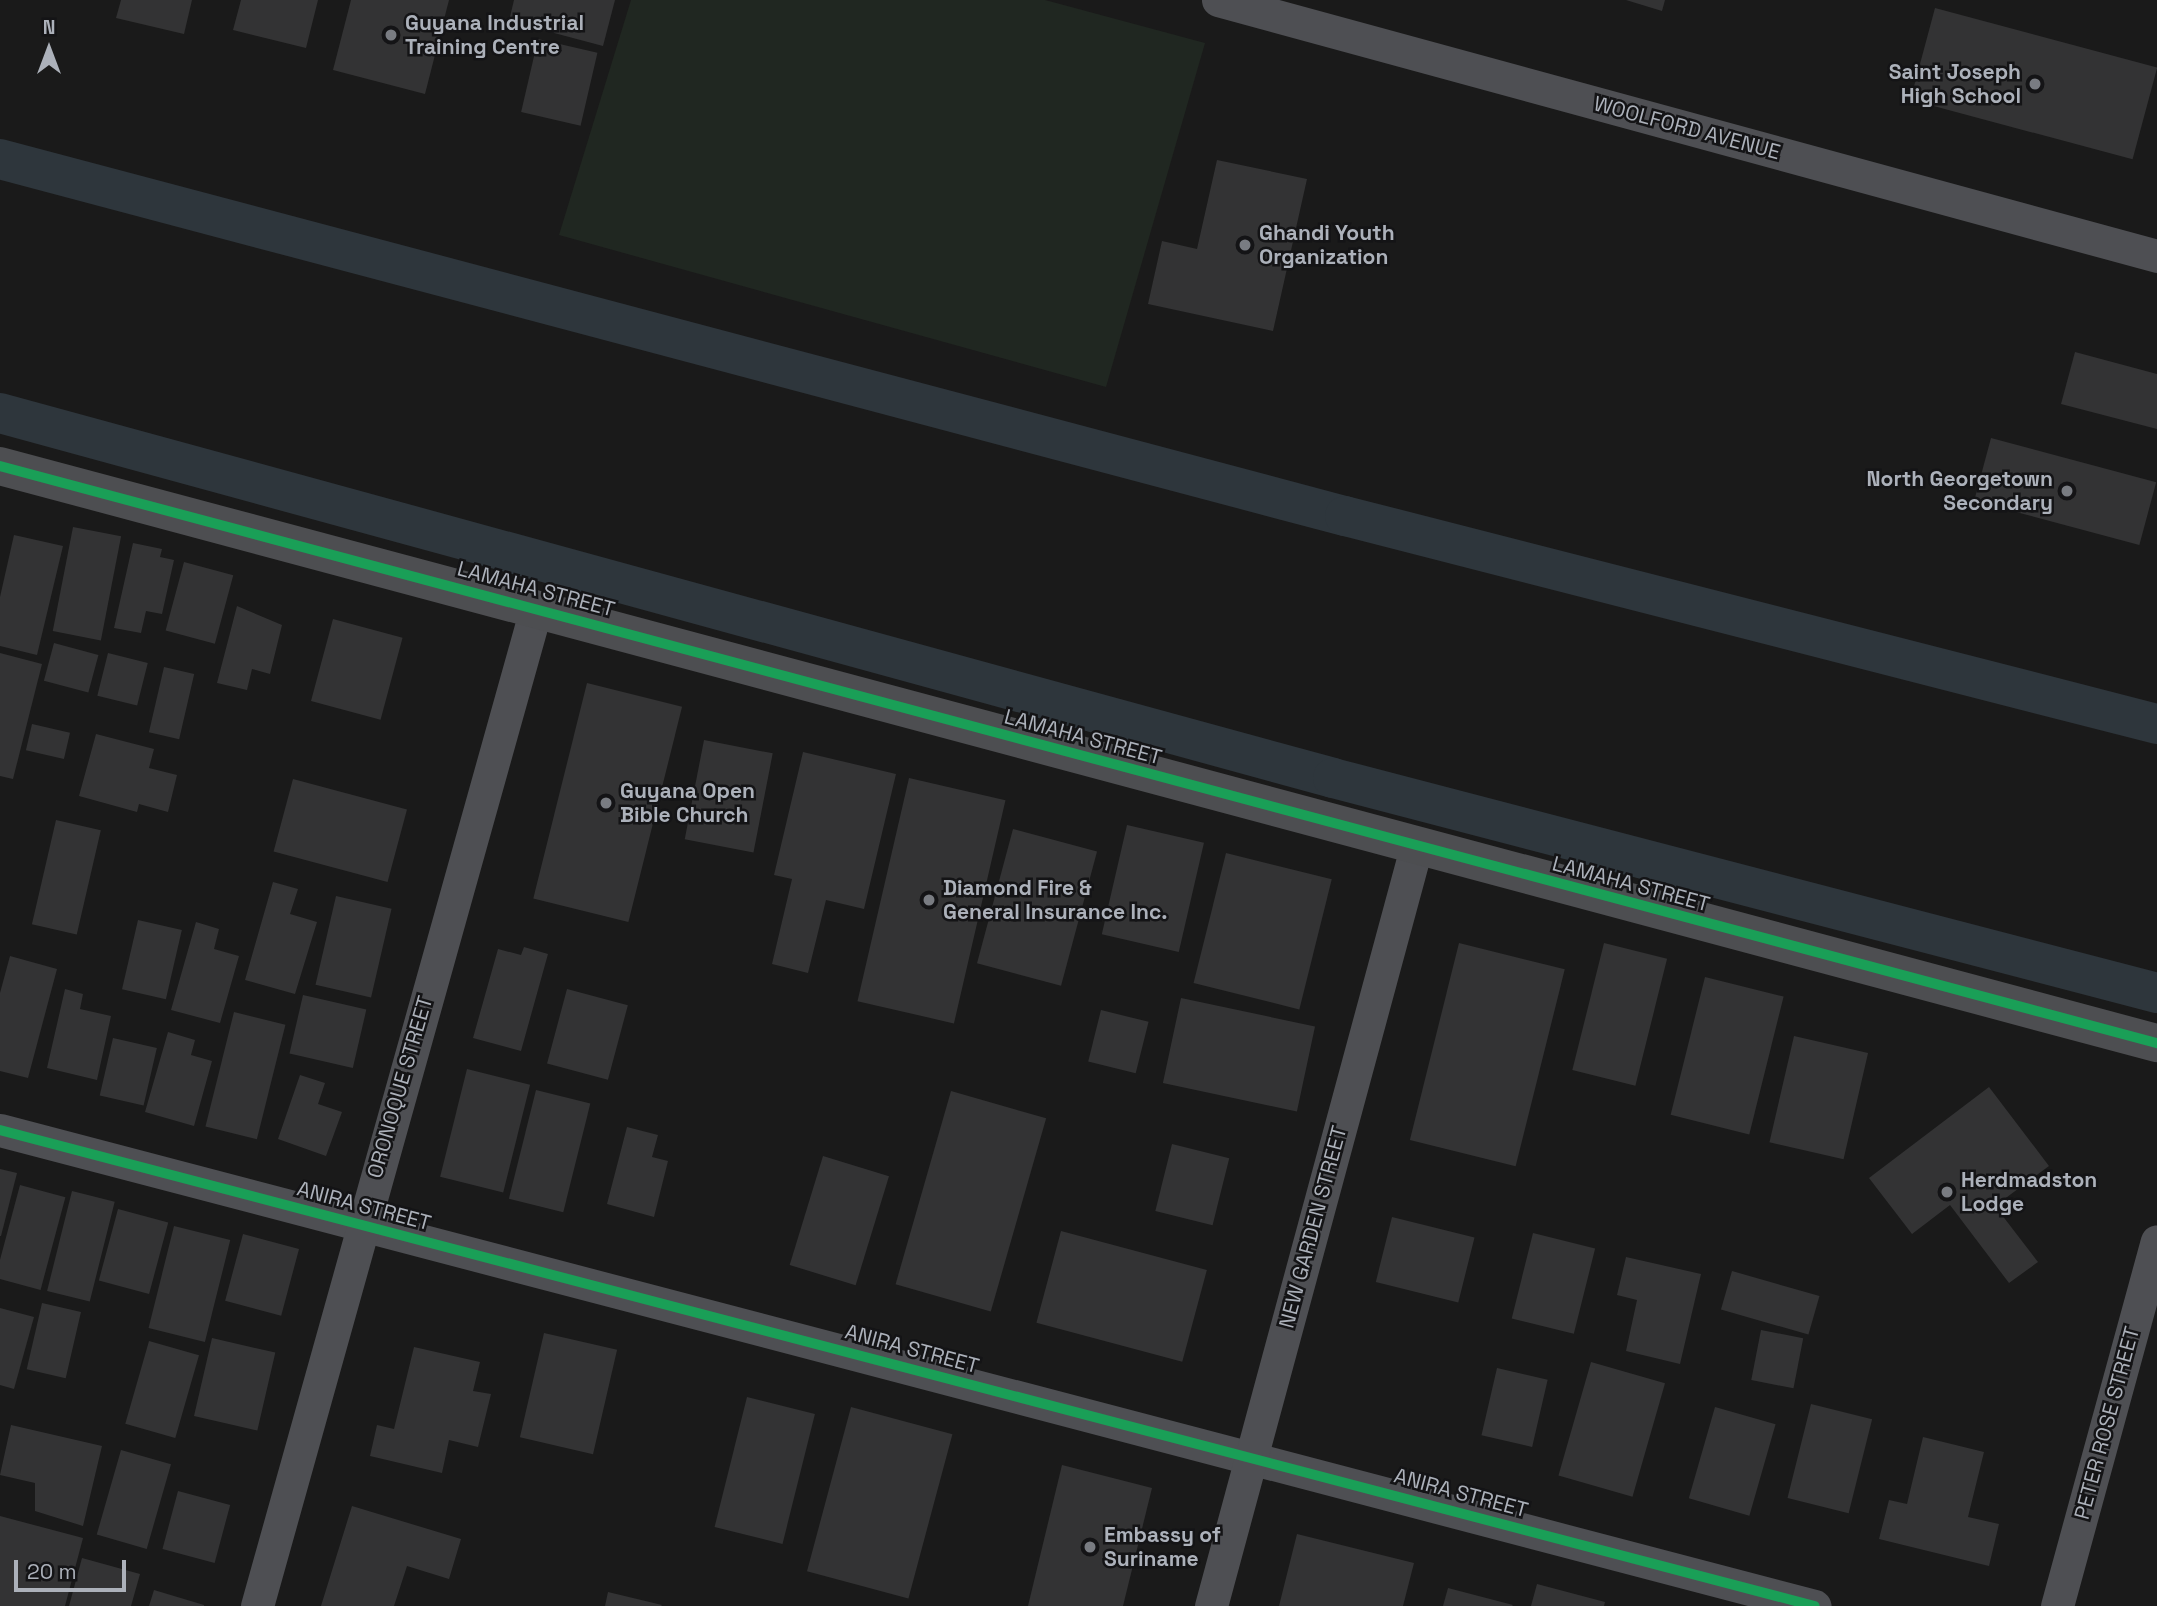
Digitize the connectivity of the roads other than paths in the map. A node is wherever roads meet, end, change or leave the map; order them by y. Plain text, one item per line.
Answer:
1 (1218, 0) edge
2 (2157, 256) edge
3 (0, 466) edge
4 (536, 609) junction
5 (1416, 848) junction
6 (2157, 1043) edge
7 (0, 1130) edge
8 (361, 1225) junction
9 (2157, 1241) edge
10 (1251, 1458) junction
11 (257, 1606) edge
12 (1210, 1606) edge
13 (1815, 1606) edge
14 (2057, 1606) edge

1 - 2 street, WOOLFORD AVENUE
3 - 4 street, LAMAHA STREET
4 - 5 street, LAMAHA STREET
4 - 8 street, ORONOQUE STREET
5 - 6 street, LAMAHA STREET
5 - 10 street, NEW GARDEN STREET
7 - 8 street, ANIRA STREET
8 - 10 street, ANIRA STREET
8 - 11 street, ORONOQUE STREET
9 - 14 street, PETER ROSE STREET
10 - 12 street, NEW GARDEN STREET
10 - 13 street, ANIRA STREET

